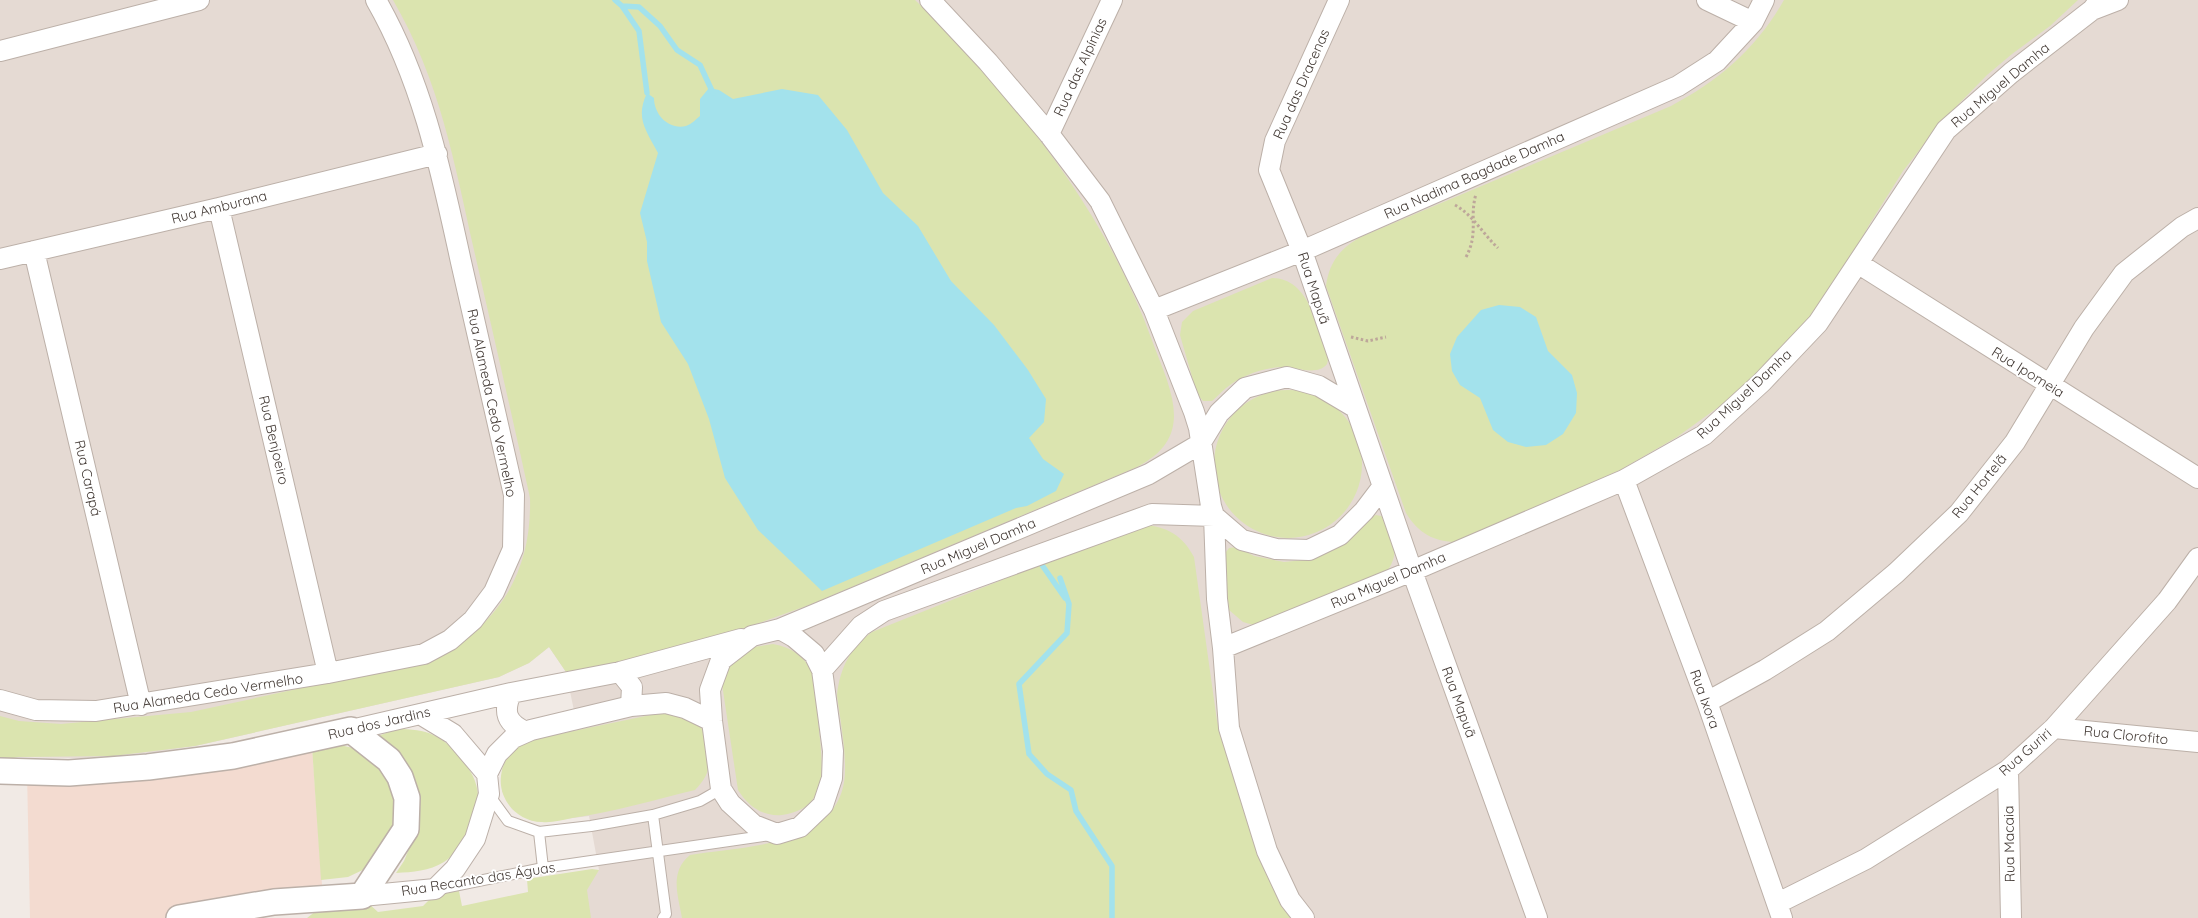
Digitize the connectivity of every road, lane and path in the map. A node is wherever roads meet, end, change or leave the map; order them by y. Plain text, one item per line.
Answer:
1 (199, 0) edge
2 (376, 0) edge
3 (930, 0) edge
4 (1112, 0) edge
5 (1339, 0) edge
6 (1707, 0) edge
7 (1764, 0) edge
8 (2118, 0) edge
9 (2096, 5) edge
10 (1753, 22) junction
11 (0, 51) edge
12 (1049, 134) junction
13 (437, 154) junction
14 (1269, 170) joint
15 (219, 208) junction
16 (2198, 218) edge
17 (1498, 248) dead end
18 (34, 251) junction
19 (1302, 251) junction
20 (1466, 257) dead end
21 (0, 259) edge
22 (1859, 264) junction
23 (1154, 310) junction
24 (1329, 333) junction
25 (1386, 337) dead end
26 (2049, 385) junction
27 (1356, 408) junction
28 (1199, 436) junction
29 (2198, 478) edge
30 (1624, 480) junction
31 (1383, 486) junction
32 (1214, 516) junction
33 (2198, 558) edge
34 (1412, 571) junction
35 (780, 629) junction
36 (752, 636) junction
37 (1223, 648) junction
38 (822, 670) junction
39 (620, 672) junction
40 (328, 673) junction
41 (511, 693) junction
42 (0, 700) edge
43 (1707, 702) junction
44 (141, 705) junction
45 (631, 706) junction
46 (420, 714) junction
47 (712, 721) junction
48 (2054, 728) junction
49 (351, 730) junction
50 (526, 732) junction
51 (2198, 742) edge
52 (2008, 770) junction
53 (0, 771) edge
54 (488, 784) junction
55 (721, 789) junction
56 (653, 814) junction
57 (539, 832) junction
58 (777, 834) junction
59 (658, 853) junction
60 (543, 868) junction
61 (435, 889) junction
62 (362, 896) junction
63 (276, 910) edge
64 (1780, 911) edge
65 (179, 918) edge
66 (663, 918) edge
67 (1304, 918) edge
68 (1537, 918) edge
69 (2011, 918) edge

1 - 11 street
2 - 13 street, Rua Alameda Cedo Vermelho
3 - 12 street
4 - 12 street, Rua das Alpínias
5 - 14 street, Rua das Dracenas
6 - 10 street
7 - 10 street, Rua Nadima Bagdade Damha
8 - 9 street, Rua Miguel Damha
9 - 22 street, Rua Miguel Damha
10 - 19 street, Rua Nadima Bagdade Damha
12 - 23 street
13 - 15 street, Rua Amburana
13 - 40 street, Rua Alameda Cedo Vermelho
14 - 19 street, Rua Mapuã
15 - 18 street, Rua Amburana
15 - 40 street, Rua Benjoeiro
16 - 26 street, Rua Hortelã
17 - 20 path
18 - 21 street, Rua Amburana
18 - 44 street, Rua Carapá
19 - 23 street, Rua Nadima Bagdade Damha
19 - 24 street, Rua Mapuã
22 - 26 street, Rua Ipomeia
22 - 30 street, Rua Miguel Damha
23 - 28 street
24 - 25 path
24 - 27 street, Rua Mapuã
26 - 29 street, Rua Ipomeia
26 - 43 street, Rua Hortelã
27 - 28 street
27 - 31 street
28 - 32 street
28 - 35 street, Rua Miguel Damha
30 - 34 street, Rua Miguel Damha
30 - 43 street, Rua Ixora
31 - 32 street
31 - 34 street, Rua Mapuã
32 - 37 street
32 - 38 street, Rua Miguel Damha
33 - 48 street, Rua Guriri
34 - 37 street, Rua Miguel Damha
34 - 68 street, Rua Mapuã
35 - 36 street
35 - 38 street
36 - 39 street, Rua dos Jardins
36 - 47 street
37 - 67 street
38 - 58 street
39 - 41 street, Rua dos Jardins
39 - 45 street
40 - 44 street, Rua Alameda Cedo Vermelho
41 - 46 street, Rua dos Jardins
41 - 50 street
42 - 44 street, Rua Alameda Cedo Vermelho
43 - 64 street, Rua Ixora
45 - 47 street
45 - 50 street
46 - 49 street, Rua dos Jardins
46 - 54 street
47 - 55 street
48 - 51 street, Rua Clorofito
48 - 52 street, Rua Guriri
49 - 53 street, Rua dos Jardins
49 - 62 street
50 - 54 street
52 - 64 street, Rua Guriri
52 - 69 street, Rua Macaia
54 - 57 lane
54 - 61 street
55 - 56 lane
55 - 58 street
56 - 57 lane
56 - 59 lane
57 - 60 lane
58 - 59 lane, Rua Recanto das Águas
59 - 60 lane, Rua Recanto das Águas
59 - 66 lane
60 - 61 lane, Rua Recanto das Águas
61 - 62 street, Rua Recanto das Águas
62 - 63 street, Rua Recanto das Águas
63 - 65 street, Rua Recanto das Águas

